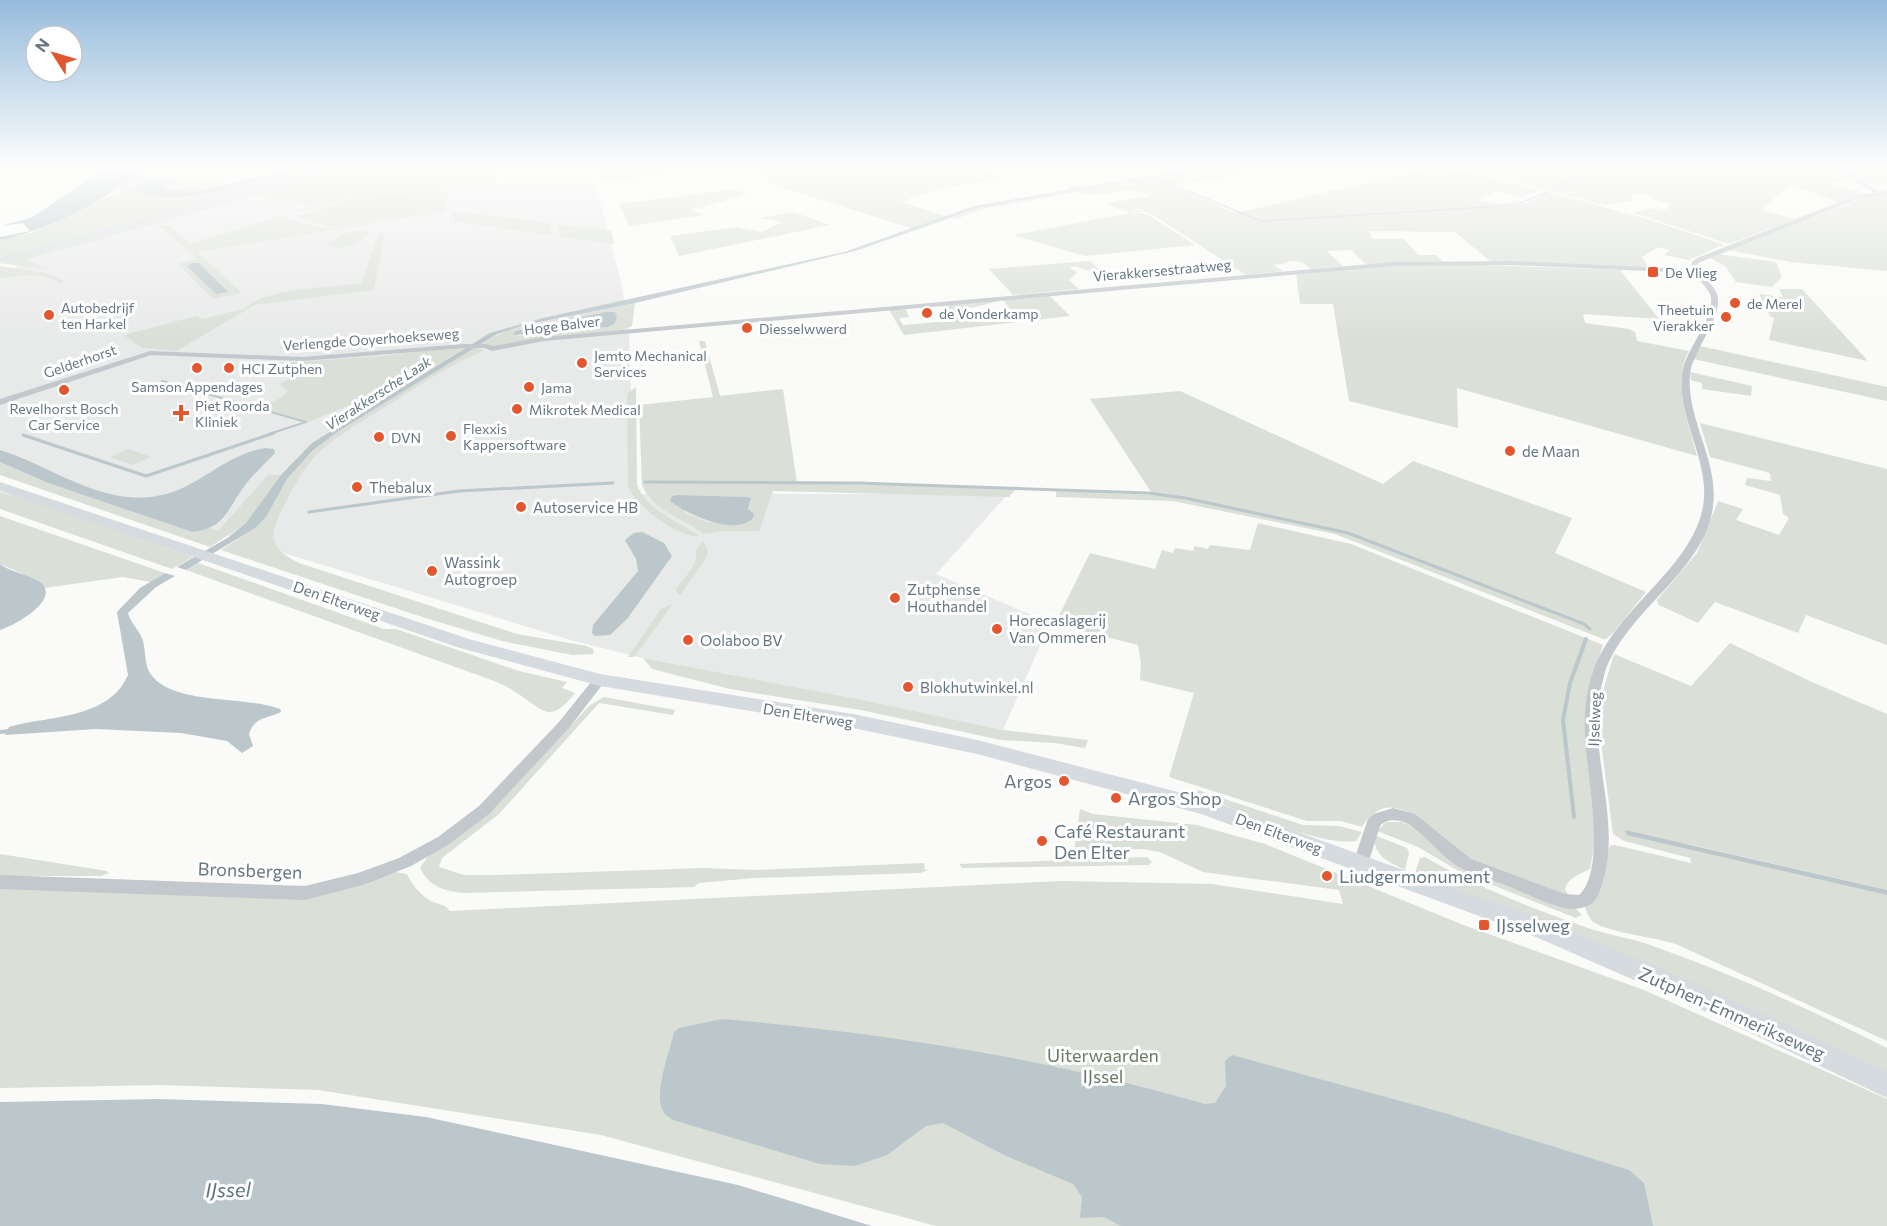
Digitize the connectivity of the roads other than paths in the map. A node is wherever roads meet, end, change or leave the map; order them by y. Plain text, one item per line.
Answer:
1 (123, 225) edge
2 (125, 225) edge
3 (1785, 225) edge
4 (0, 259) edge
5 (1694, 271) junction
6 (635, 330) joint
7 (492, 349) joint
8 (143, 354) joint
9 (0, 403) edge
10 (0, 487) edge
11 (600, 680) junction
12 (1361, 863) junction
13 (0, 882) edge
14 (1576, 944) joint
15 (1887, 1085) edge

1 - 4 main road
2 - 4 main road
3 - 5 street
5 - 6 street, Vierakkersestraatweg
5 - 12 street, IJselweg
6 - 7 street, Hoge Balver
7 - 8 street, Verlengde Ooyerhoekseweg
8 - 9 street, Gelderhorst
10 - 11 main road, Den Elterweg
11 - 12 main road, Den Elterweg
11 - 13 street, Bronsbergen
12 - 14 main road, Den Elterweg
14 - 15 main road, Zutphen-Emmerikseweg

